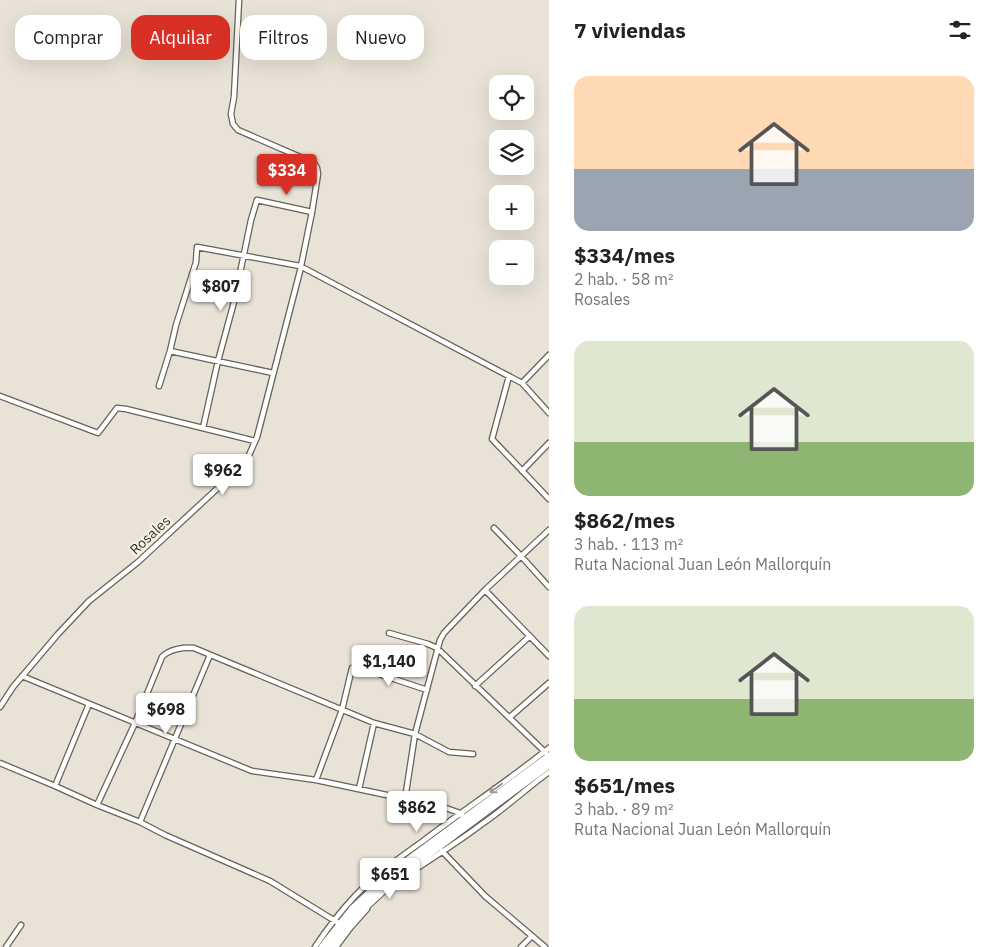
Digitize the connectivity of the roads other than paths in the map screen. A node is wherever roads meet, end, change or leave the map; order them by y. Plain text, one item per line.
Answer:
1 (240, 0) edge
2 (312, 212) junction
3 (244, 256) junction
4 (300, 266) junction
5 (170, 351) junction
6 (549, 355) edge
7 (218, 361) junction
8 (274, 373) junction
9 (509, 376) junction
10 (522, 383) junction
11 (159, 386) dead end
12 (0, 396) edge
13 (549, 412) edge
14 (203, 428) junction
15 (255, 441) junction
16 (549, 443) edge
17 (522, 471) junction
18 (549, 499) edge
19 (494, 528) dead end
20 (549, 530) edge
21 (521, 556) junction
22 (549, 587) edge
23 (485, 590) junction
24 (389, 634) dead end
25 (530, 636) junction
26 (437, 648) junction
27 (210, 655) junction
28 (549, 656) edge
29 (22, 676) junction
30 (549, 683) edge
31 (475, 686) junction
32 (427, 690) junction
33 (89, 704) junction
34 (0, 707) edge
35 (342, 710) junction
36 (510, 717) junction
37 (135, 723) junction
38 (374, 723) junction
39 (415, 734) junction
40 (174, 740) junction
41 (548, 753) edge
42 (473, 754) dead end
43 (0, 763) edge
44 (549, 764) edge
45 (549, 772) edge
46 (316, 780) junction
47 (55, 786) junction
48 (359, 789) junction
49 (405, 799) junction
50 (97, 805) junction
51 (474, 812) junction
52 (463, 816) junction
53 (140, 822) junction
54 (440, 848) junction
55 (412, 858) junction
56 (337, 922) junction
57 (21, 925) dead end
58 (532, 936) junction
59 (6, 947) edge
60 (315, 947) edge
61 (323, 947) edge
62 (330, 947) edge
63 (336, 947) edge
64 (521, 947) edge
65 (545, 947) edge

1 - 2 street, Rosales
2 - 3 street
2 - 4 street, Rosales
3 - 4 street
3 - 5 street
3 - 7 street
4 - 8 street, Rosales
4 - 9 street
5 - 7 street
5 - 11 street
6 - 10 street
7 - 8 street
7 - 14 street
8 - 15 street, Rosales
9 - 10 street
9 - 17 street
10 - 13 street
12 - 14 street
14 - 15 street
15 - 29 street, Rosales
16 - 17 street
17 - 18 street
19 - 21 street
20 - 21 street
21 - 22 street
21 - 23 street
23 - 25 street
23 - 26 street
24 - 26 street
25 - 28 street
25 - 31 street
26 - 31 street
26 - 32 street
27 - 35 street
27 - 37 street
27 - 40 street
29 - 33 street
29 - 34 street, Rosales
30 - 36 street
31 - 36 street
32 - 35 street
32 - 39 street
33 - 37 street
33 - 47 street
35 - 38 street
35 - 46 street
36 - 41 street
37 - 40 street
37 - 50 street
38 - 39 street
38 - 48 street
39 - 42 street
39 - 49 street
40 - 46 street
40 - 53 street
41 - 51 highway
41 -> 52 street
43 - 47 street
44 - 54 highway
45 - 54 street
46 - 48 street
47 - 50 street
48 - 49 street
49 - 52 street
50 - 53 street
51 - 52 highway
51 - 54 street
52 - 55 highway
52 - 56 street
53 - 56 street
54 - 55 street
54 - 58 street
54 - 62 highway
54 - 63 street
55 - 56 highway
56 - 60 street
56 - 61 highway
57 - 59 street
58 - 64 street
58 - 65 street

